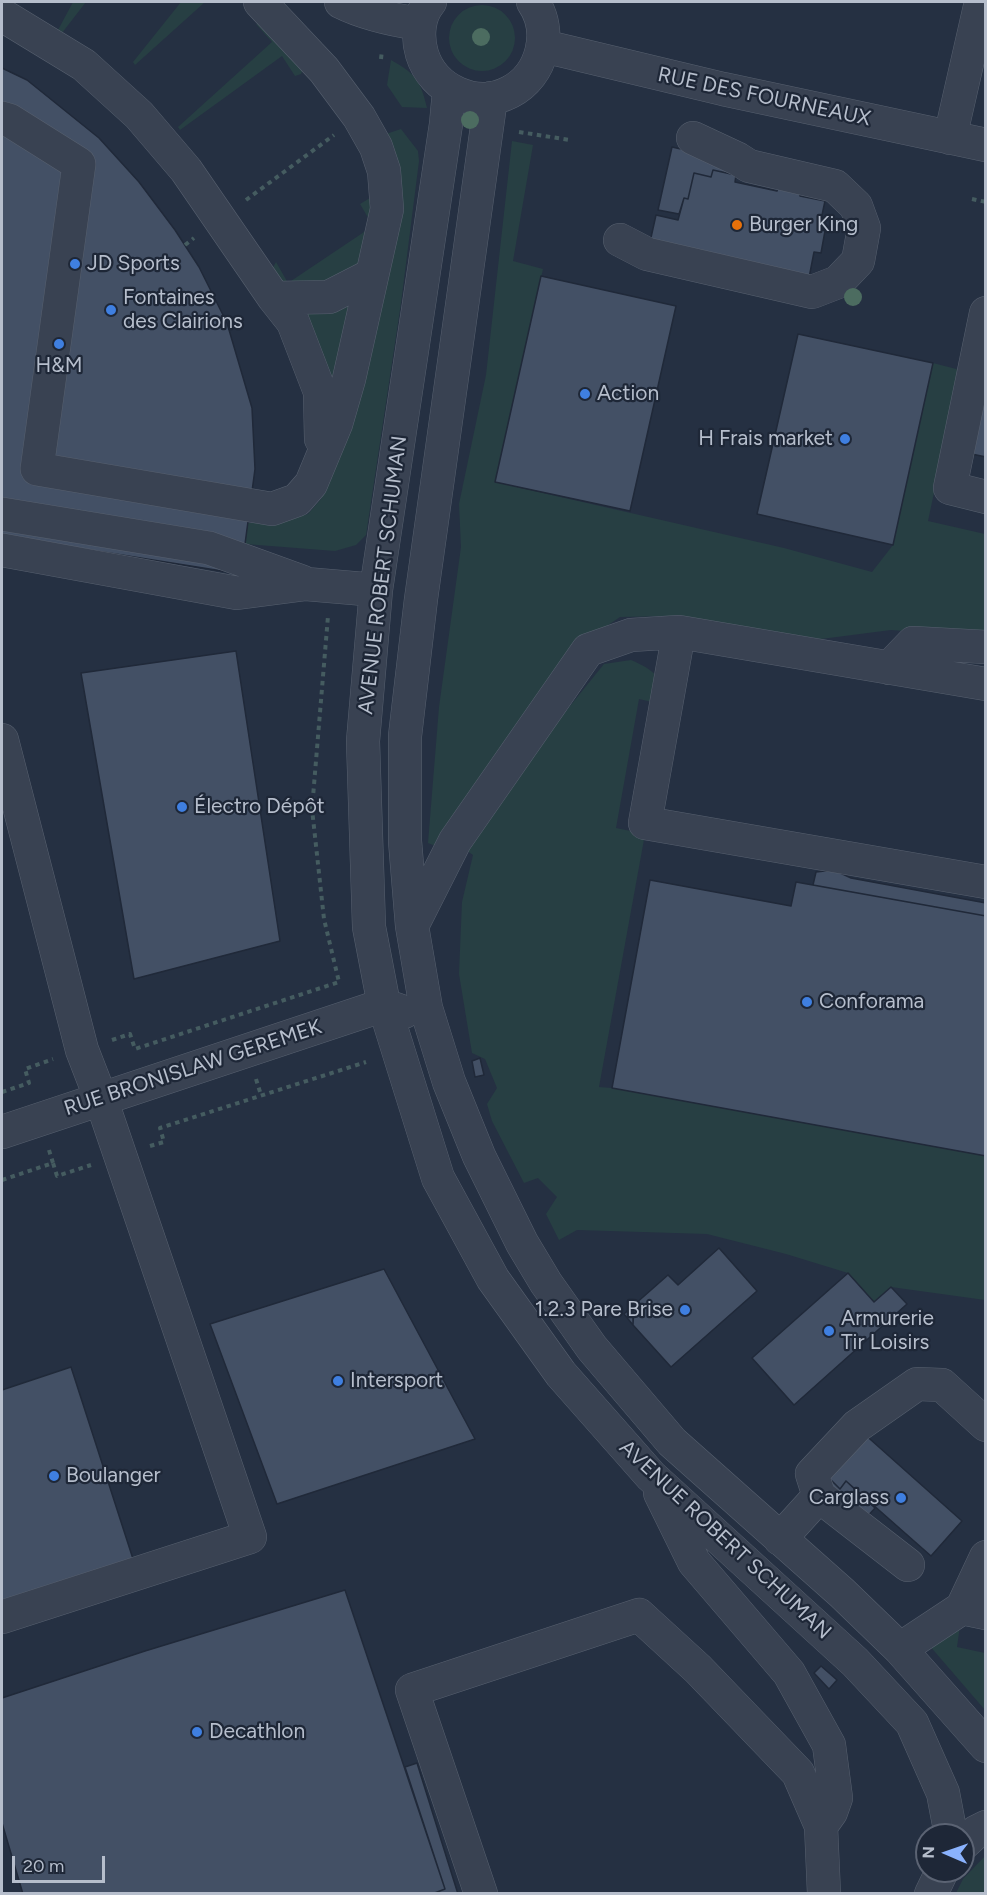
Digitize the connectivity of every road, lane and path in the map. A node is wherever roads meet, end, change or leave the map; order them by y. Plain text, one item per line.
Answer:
1 (260, 2) edge
2 (341, 2) edge
3 (533, 2) edge
4 (981, 2) edge
5 (425, 13) edge
6 (2, 15) edge
7 (543, 46) junction
8 (449, 91) junction
9 (491, 98) junction
10 (359, 117) junction
11 (2, 118) edge
12 (518, 131) dead end
13 (693, 138) dead end
14 (950, 138) junction
15 (570, 140) dead end
16 (986, 146) edge
17 (972, 199) dead end
18 (986, 202) edge
19 (219, 219) junction
20 (620, 240) dead end
21 (185, 245) dead end
22 (372, 275) junction
23 (274, 298) junction
24 (986, 313) edge
25 (321, 458) junction
26 (986, 497) edge
27 (2, 514) edge
28 (2, 550) edge
29 (319, 585) junction
30 (376, 590) junction
31 (679, 632) junction
32 (986, 647) edge
33 (890, 668) junction
34 (986, 684) edge
35 (2, 740) edge
36 (986, 882) edge
37 (412, 926) junction
38 (384, 1005) junction
39 (82, 1050) junction
40 (366, 1062) dead end
41 (449, 1082) junction
42 (2, 1092) edge
43 (101, 1099) junction
44 (2, 1132) edge
45 (120, 1156) junction
46 (2, 1180) edge
47 (986, 1425) edge
48 (651, 1476) junction
49 (819, 1496) junction
50 (780, 1539) junction
51 (986, 1557) edge
52 (908, 1565) dead end
53 (974, 1610) edge
54 (2, 1617) edge
55 (900, 1649) junction
56 (808, 1707) junction
57 (986, 1746) edge
58 (775, 1749) junction
59 (949, 1823) edge
60 (821, 1826) junction
61 (481, 1893) edge
62 (824, 1893) edge

1 - 10 street
2 - 5 street
3 - 7 street
4 - 14 street
5 - 8 street
6 - 19 street
7 - 9 street
7 - 14 street, RUE DES FOURNEAUX
8 - 9 street
8 - 30 street, AVENUE ROBERT SCHUMAN
9 - 37 street, AVENUE ROBERT SCHUMAN
10 - 19 path
10 - 22 street
11 - 25 street
12 - 15 path
13 - 20 street
14 - 16 street, RUE DES FOURNEAUX
17 - 18 path
19 - 21 path
19 - 23 street
22 - 23 street
22 - 25 street
23 - 25 street
24 - 26 street
27 - 29 street
28 - 29 street
29 - 30 street
29 - 39 path
30 - 38 street, AVENUE ROBERT SCHUMAN
31 - 33 street
31 - 36 street
31 - 37 street
32 - 33 street
33 - 34 street
35 - 39 street
37 - 41 street, AVENUE ROBERT SCHUMAN
38 - 41 street
38 - 43 street, RUE BRONISLAW GEREMEK
38 - 48 street, AVENUE ROBERT SCHUMAN
39 - 42 path
39 - 43 street
40 - 45 path
41 - 50 street, AVENUE ROBERT SCHUMAN
43 - 44 street, RUE BRONISLAW GEREMEK
43 - 45 street
45 - 46 path
45 - 54 street
47 - 49 street
48 - 56 street
48 - 59 street, AVENUE ROBERT SCHUMAN
49 - 50 street
49 - 52 street
50 - 55 street, AVENUE ROBERT SCHUMAN
51 - 53 street
53 - 55 street
55 - 57 street, AVENUE ROBERT SCHUMAN
56 - 58 street
56 - 60 street
58 - 60 street
58 - 61 street
60 - 62 street

